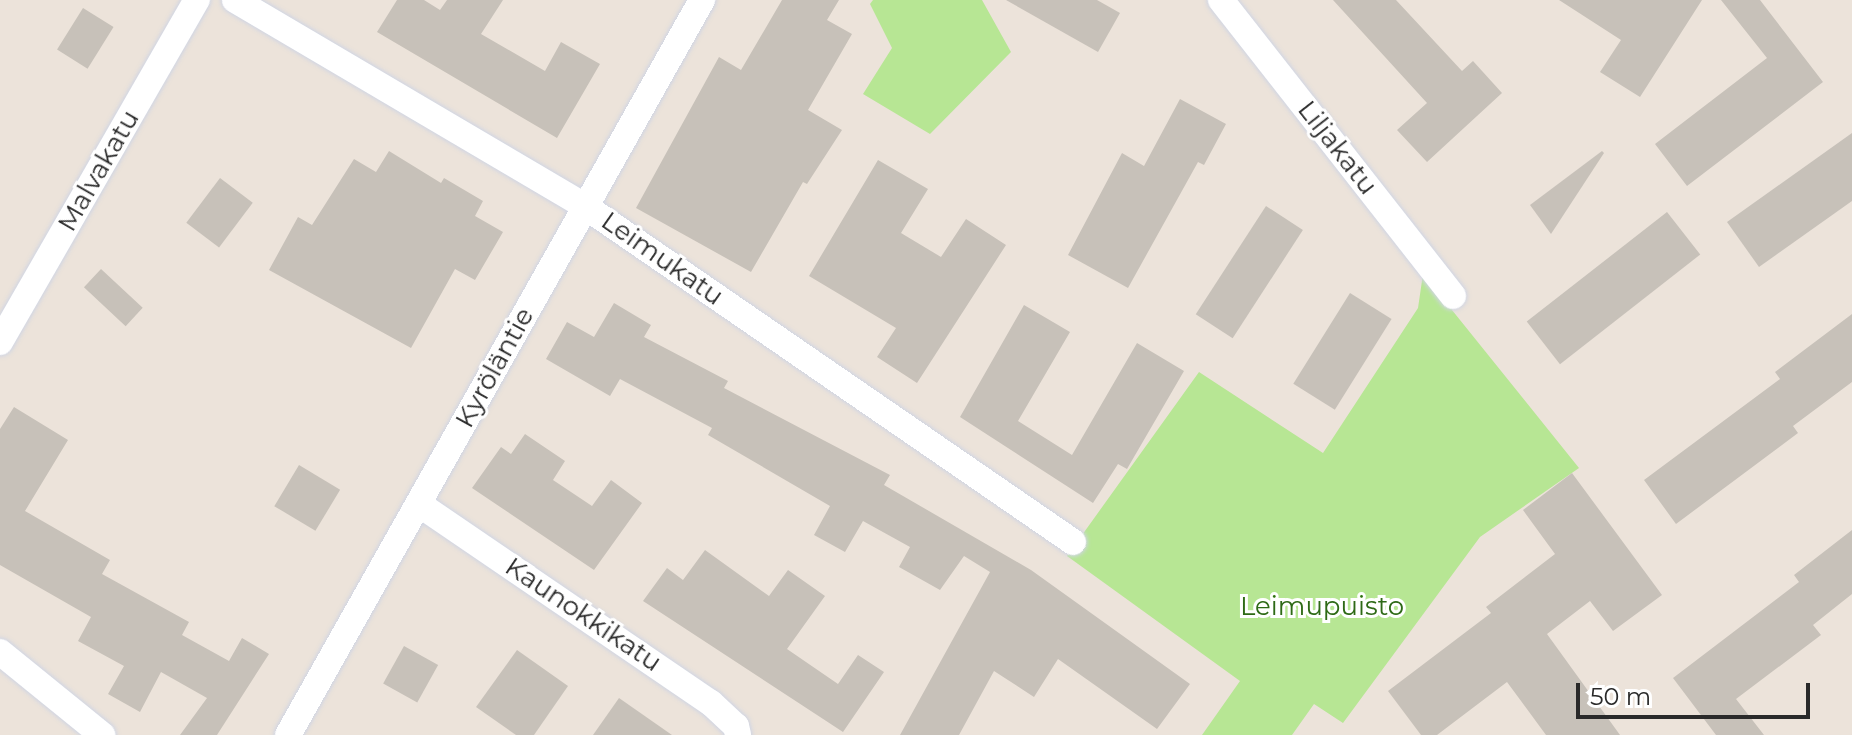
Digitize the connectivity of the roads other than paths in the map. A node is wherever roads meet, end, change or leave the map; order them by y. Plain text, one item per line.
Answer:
1 (197, 0) edge
2 (235, 0) edge
3 (702, 0) edge
4 (1221, 0) edge
5 (586, 207) junction
6 (1453, 296) dead end
7 (0, 342) edge
8 (419, 504) junction
9 (1073, 542) dead end
10 (0, 652) edge
11 (102, 735) edge
12 (288, 735) edge
13 (738, 735) edge

1 - 7 street, Malvakatu
2 - 5 street, Leimukatu
3 - 5 street, Kyröläntie
4 - 6 street, Liljakatu
5 - 8 street, Kyröläntie
5 - 9 street, Leimukatu
8 - 12 street, Kyröläntie
8 - 13 street, Kaunokkikatu
10 - 11 street

